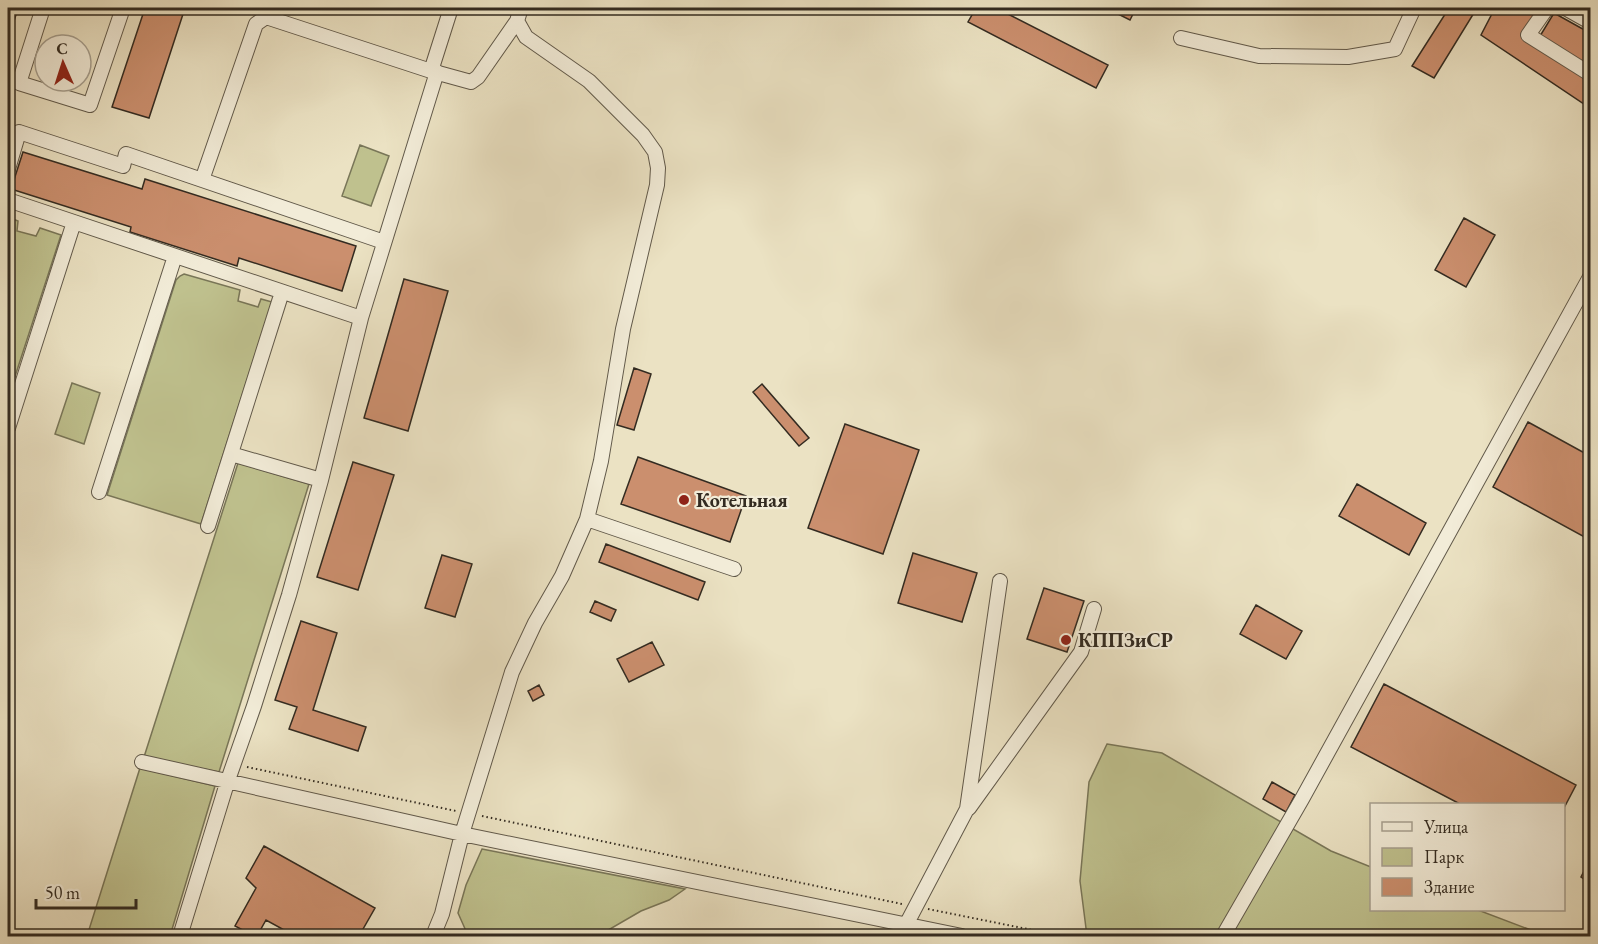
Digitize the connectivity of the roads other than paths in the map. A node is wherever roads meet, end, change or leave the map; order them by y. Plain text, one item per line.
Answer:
1 (43, 8) edge
2 (123, 8) edge
3 (451, 8) edge
4 (1414, 8) edge
5 (1547, 8) edge
6 (1565, 8) edge
7 (267, 12) edge
8 (519, 14) edge
9 (1590, 22) edge
10 (1181, 38) dead end
11 (434, 71) junction
12 (1590, 74) edge
13 (8, 169) edge
14 (202, 180) junction
15 (8, 200) edge
16 (74, 222) junction
17 (384, 242) junction
18 (175, 256) junction
19 (1590, 277) edge
20 (282, 292) junction
21 (361, 318) junction
22 (8, 428) edge
23 (231, 454) junction
24 (321, 480) junction
25 (99, 492) dead end
26 (586, 519) junction
27 (208, 526) dead end
28 (734, 569) dead end
29 (1000, 581) dead end
30 (1094, 609) dead end
31 (142, 762) dead end
32 (228, 780) junction
33 (967, 809) junction
34 (462, 834) junction
35 (906, 925) junction
36 (180, 936) edge
37 (433, 936) edge
38 (962, 936) edge
39 (1224, 936) edge

1 - 2 street
3 - 11 street
4 - 10 street
5 - 12 street
6 - 9 street
7 - 11 street
7 - 14 street
8 - 11 street
8 - 26 street
11 - 17 street
13 - 14 street
14 - 17 street
15 - 16 street
16 - 18 street
16 - 22 street
17 - 21 street
18 - 20 street
18 - 25 street
19 - 39 street
20 - 21 street
20 - 23 street
21 - 24 street
23 - 24 street
23 - 27 street
24 - 32 street
26 - 28 street
26 - 34 street
29 - 33 street
30 - 33 street
31 - 32 street
32 - 34 street
32 - 36 street
33 - 35 street
34 - 35 street
34 - 37 street
35 - 38 street

